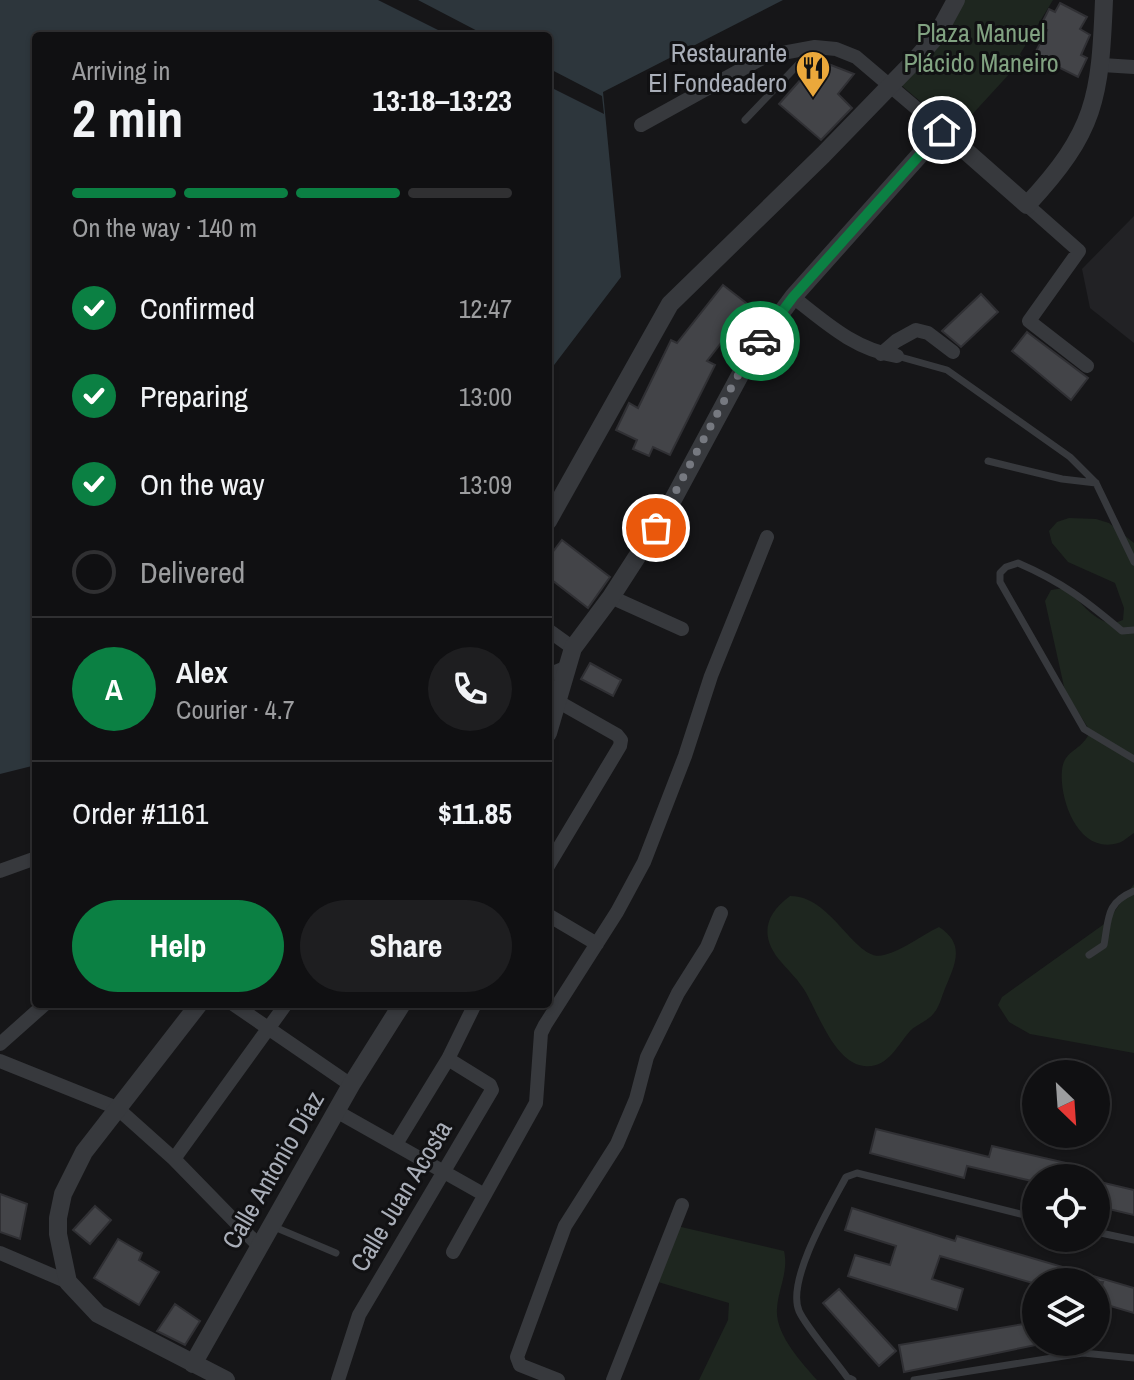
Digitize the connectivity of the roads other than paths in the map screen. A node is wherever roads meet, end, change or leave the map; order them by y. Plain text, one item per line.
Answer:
1 (956, 0) edge
2 (1104, 0) edge
3 (815, 47) junction
4 (1102, 65) junction
5 (1134, 67) edge
6 (890, 86) junction
7 (745, 120) dead end
8 (641, 125) dead end
9 (942, 130) junction
10 (1027, 205) junction
11 (793, 297) junction
12 (953, 352) dead end
13 (881, 354) junction
14 (897, 356) joint
15 (1087, 366) dead end
16 (988, 461) dead end
17 (1096, 483) junction
18 (552, 514) edge
19 (767, 537) dead end
20 (1134, 562) edge
21 (611, 597) junction
22 (682, 629) dead end
23 (1134, 630) edge
24 (552, 633) edge
25 (573, 648) junction
26 (556, 671) edge
27 (557, 701) junction
28 (552, 719) edge
29 (1134, 759) edge
30 (32, 859) edge
31 (552, 859) edge
32 (0, 871) edge
33 (1134, 891) edge
34 (721, 913) dead end
35 (552, 917) edge
36 (597, 944) junction
37 (1089, 955) dead end
38 (40, 1008) edge
39 (196, 1008) edge
40 (239, 1008) edge
41 (283, 1008) edge
42 (396, 1008) edge
43 (473, 1008) edge
44 (269, 1028) junction
45 (0, 1044) edge
46 (448, 1059) junction
47 (0, 1061) edge
48 (351, 1085) junction
49 (117, 1108) junction
50 (336, 1111) junction
51 (396, 1144) junction
52 (174, 1159) junction
53 (445, 1171) junction
54 (483, 1194) junction
55 (682, 1205) dead end
56 (1022, 1214) edge
57 (271, 1225) junction
58 (1110, 1235) edge
59 (1134, 1240) edge
60 (259, 1246) junction
61 (453, 1252) dead end
62 (0, 1253) edge
63 (336, 1253) dead end
64 (68, 1282) junction
65 (1134, 1358) edge
66 (193, 1364) junction
67 (216, 1378) edge
68 (338, 1380) edge
69 (558, 1380) edge
70 (613, 1380) edge
71 (853, 1380) edge
72 (914, 1380) edge

1 - 6 street
2 - 4 street
3 - 6 street
3 - 7 lane
3 - 8 street
4 - 5 street
4 - 10 street
6 - 9 street
6 - 18 street
9 - 10 street
9 - 11 street
10 - 15 street
11 - 13 street
11 - 21 street
12 - 13 street
13 - 14 street
14 - 17 lane
16 - 17 lane
17 - 20 lane
19 - 36 street
21 - 22 street
21 - 25 street
23 - 29 lane
24 - 25 street
25 - 26 street
26 - 27 street
27 - 28 street
27 - 31 street
30 - 32 street
33 - 37 lane
34 - 69 street
35 - 36 street
36 - 54 street
38 - 45 street
39 - 49 street
40 - 44 street
41 - 44 street
42 - 48 street, Calle Antonio Díaz
43 - 46 street
44 - 48 street
44 - 52 street
46 - 51 street
46 - 53 street, Calle Juan Acosta
47 - 49 street
48 - 50 street, Calle Antonio Díaz
49 - 52 street
49 - 64 street
50 - 51 street
50 - 57 street, Calle Antonio Díaz
51 - 53 street
52 - 60 street
53 - 54 street
53 - 68 street, Calle Juan Acosta
54 - 61 street
55 - 70 street
56 - 71 lane
57 - 60 street, Calle Antonio Díaz
57 - 63 lane
58 - 59 lane
60 - 66 street, Calle Antonio Díaz
62 - 64 street
64 - 66 street
65 - 72 lane
66 - 67 street

